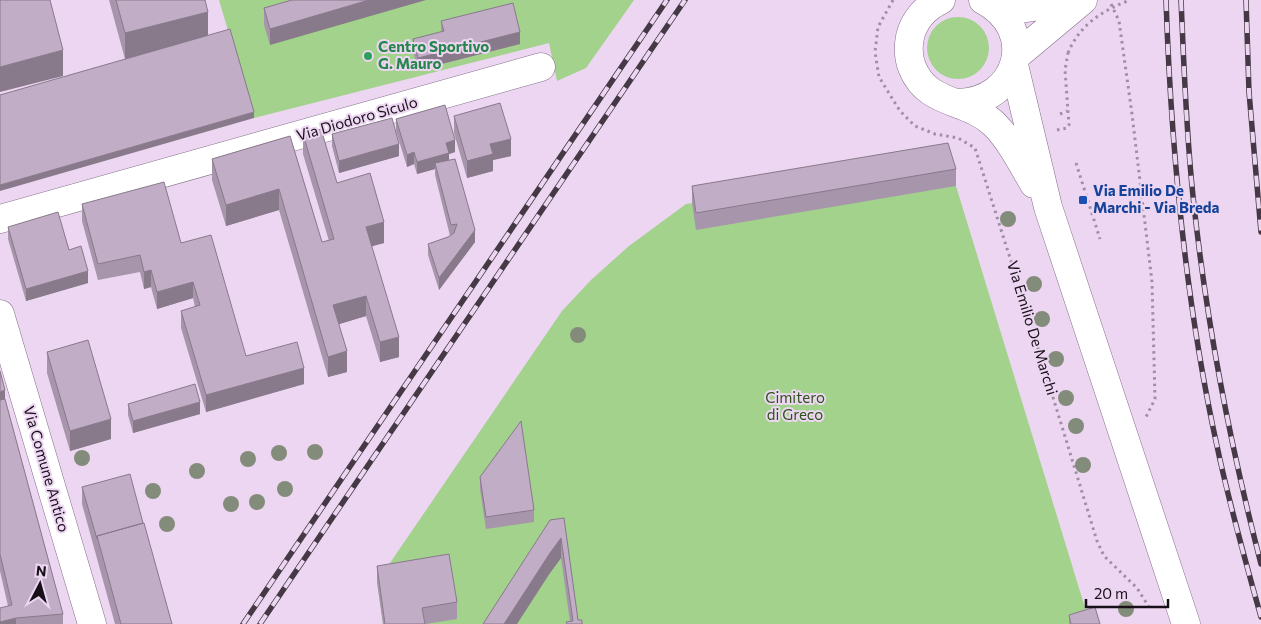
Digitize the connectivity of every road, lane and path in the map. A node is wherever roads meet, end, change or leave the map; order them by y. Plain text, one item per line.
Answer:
1 (1078, 0) edge
2 (1083, 0) edge
3 (1109, 0) edge
4 (1130, 0) edge
5 (929, 4) edge
6 (990, 4) edge
7 (1047, 15) junction
8 (1015, 61) junction
9 (541, 67) dead end
10 (879, 77) dead end
11 (957, 103) junction
12 (1068, 111) junction
13 (1060, 114) dead end
14 (1065, 129) dead end
15 (1076, 162) dead end
16 (1048, 207) junction
17 (0, 220) edge
18 (1100, 239) dead end
19 (0, 314) edge
20 (1146, 418) dead end
21 (1153, 613) dead end
22 (92, 624) edge
23 (1186, 624) edge

1 - 7 street
2 - 7 street
3 - 20 path
4 - 12 path, bridge
5 - 11 street
6 - 7 street
6 - 8 street
7 - 8 street
8 - 11 street
8 - 16 street
9 - 17 street, Via Diodoro Siculo
10 - 21 path, Via Emilio De Marchi
11 - 16 street
12 - 13 path
12 - 14 path
15 - 18 path
16 - 23 street
19 - 22 street, Via Comune Antico

